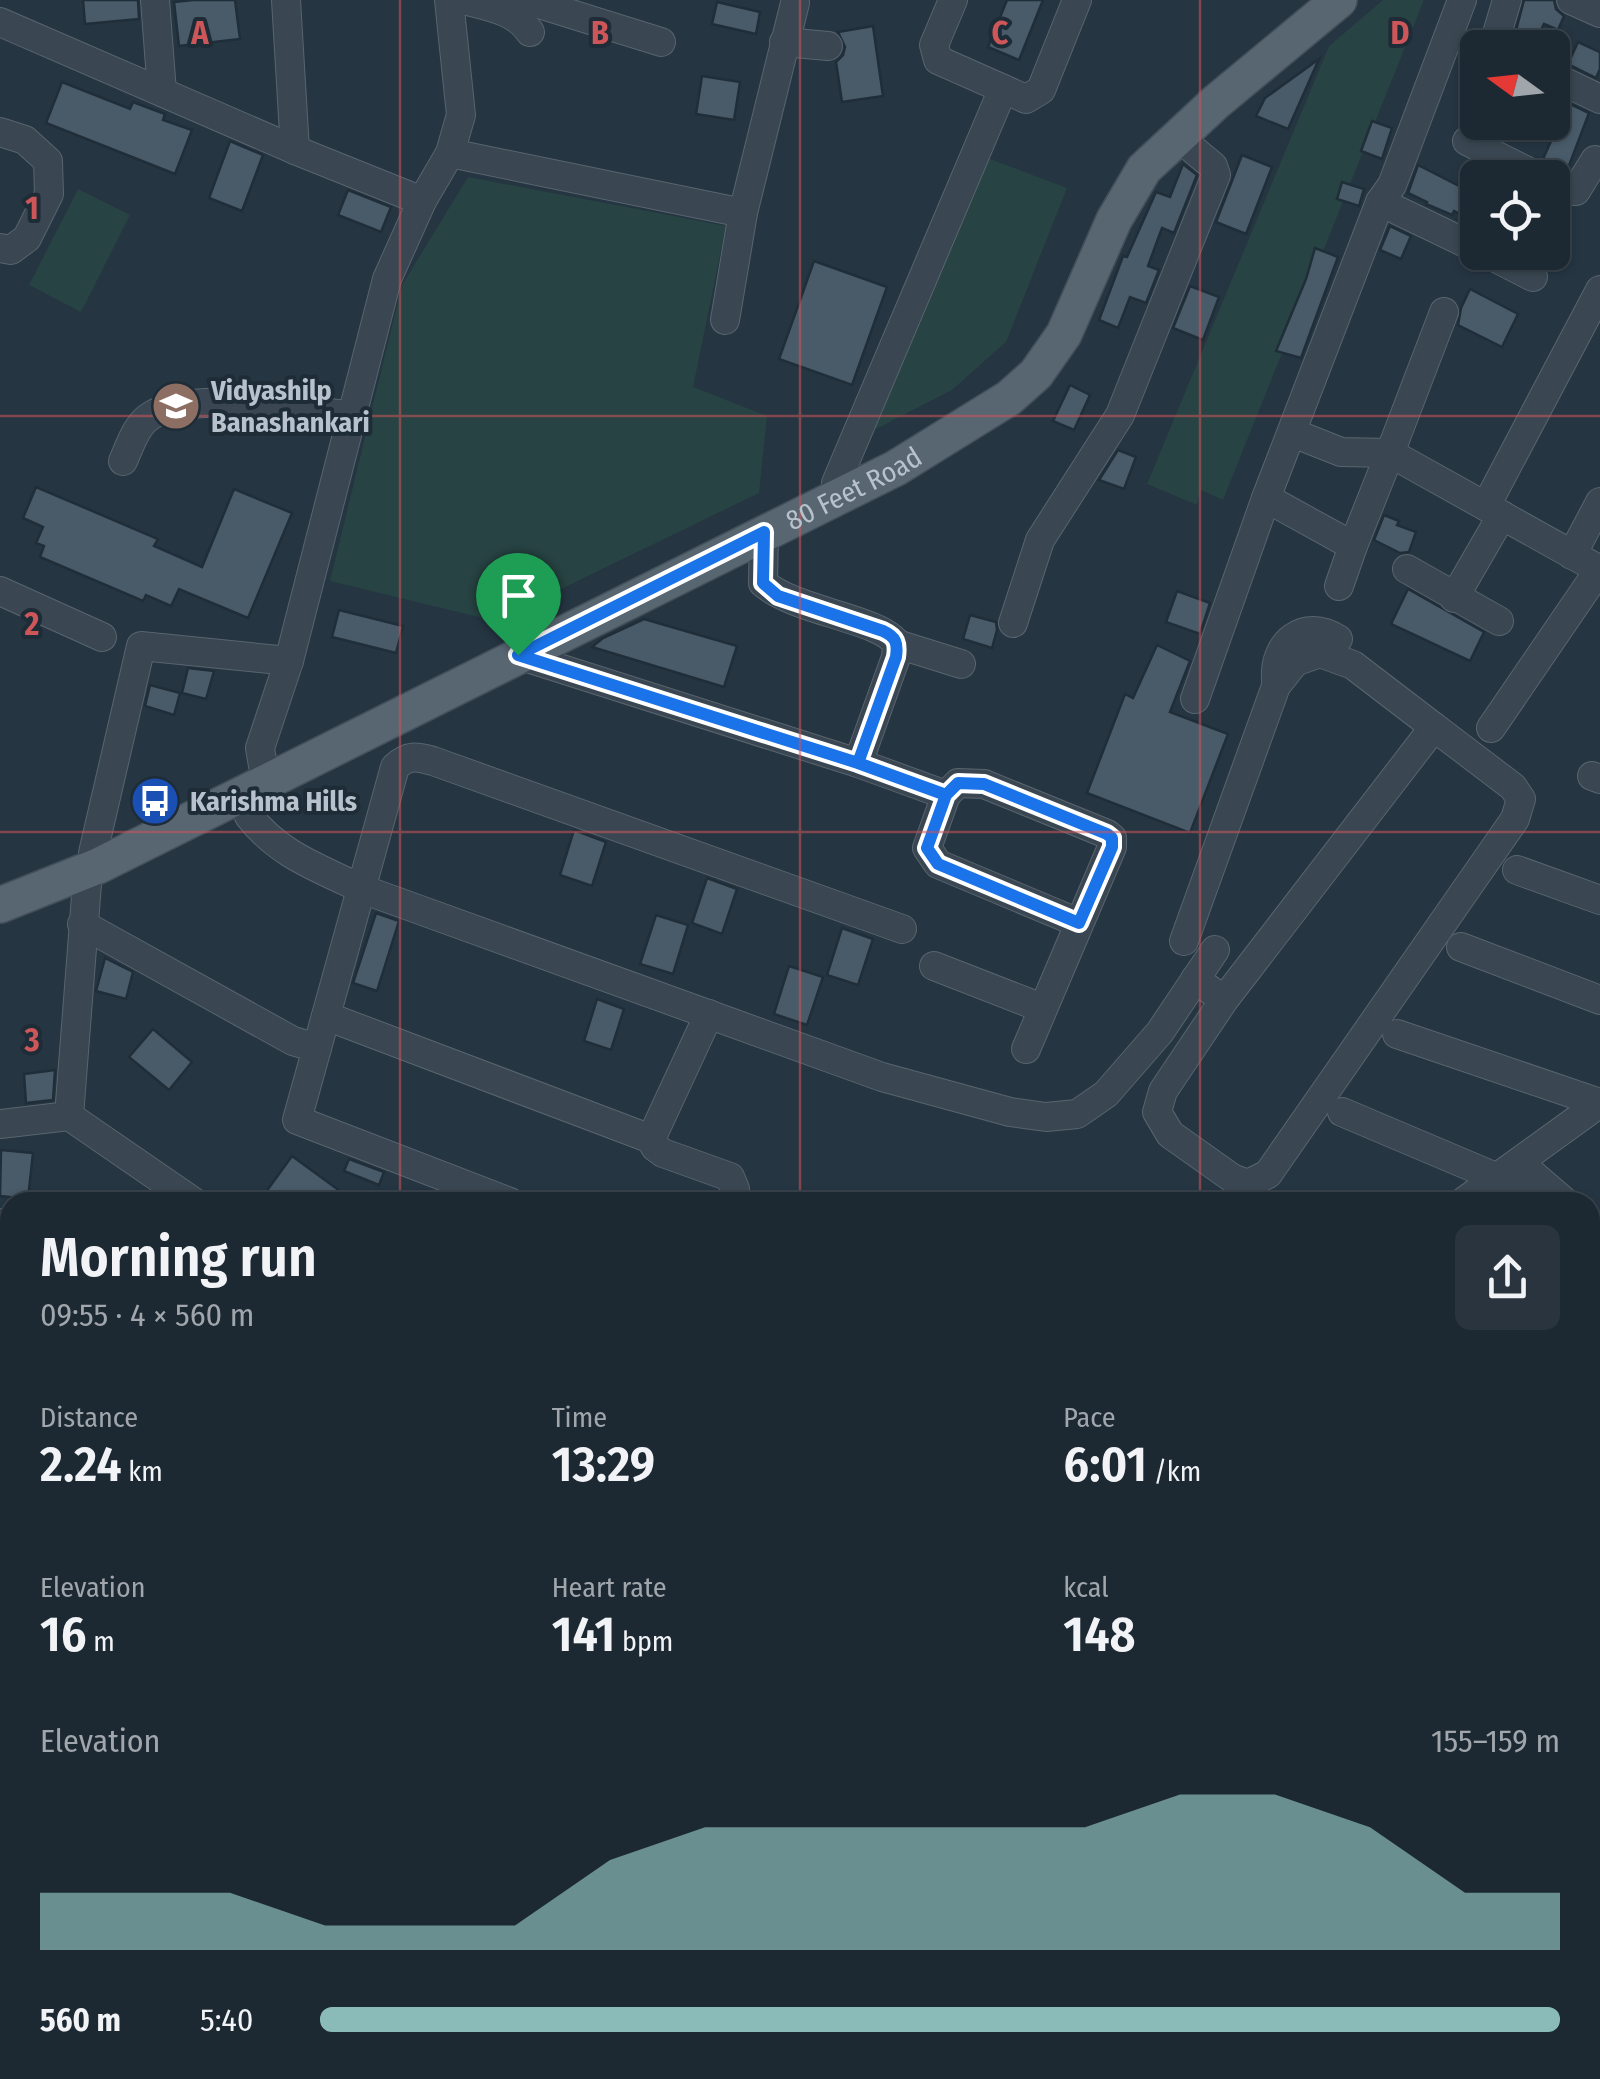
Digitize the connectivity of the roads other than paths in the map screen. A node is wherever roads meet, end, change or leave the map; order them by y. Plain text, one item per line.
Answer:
1 (155, 0) edge
2 (286, 0) edge
3 (449, 0) edge
4 (464, 0) edge
5 (526, 0) edge
6 (952, 0) edge
7 (1077, 0) edge
8 (1318, 0) edge
9 (1339, 0) edge
10 (1462, 0) edge
11 (1506, 0) edge
12 (1571, 0) edge
13 (794, 3) dead end
14 (1600, 13) edge
15 (0, 22) edge
16 (1498, 30) edge
17 (530, 32) dead end
18 (661, 42) dead end
19 (784, 42) junction
20 (828, 46) dead end
21 (1570, 85) edge
22 (1003, 89) junction
23 (162, 92) junction
24 (1600, 99) edge
25 (0, 132) edge
26 (1177, 136) junction
27 (1467, 141) dead end
28 (295, 150) junction
29 (450, 153) junction
30 (1598, 157) edge
31 (1505, 160) edge
32 (1570, 191) edge
33 (422, 201) junction
34 (1380, 202) junction
35 (743, 213) junction
36 (1460, 241) edge
37 (0, 248) edge
38 (1518, 270) edge
39 (1533, 278) dead end
40 (1600, 290) edge
41 (1444, 312) dead end
42 (725, 320) dead end
43 (352, 415) junction
44 (1293, 432) junction
45 (1390, 452) junction
46 (124, 461) dead end
47 (836, 483) junction
48 (1266, 498) junction
49 (1600, 502) edge
50 (1494, 511) junction
51 (764, 532) junction
52 (1353, 546) junction
53 (1572, 555) junction
54 (1407, 569) dead end
55 (1600, 570) edge
56 (1339, 586) dead end
57 (0, 591) edge
58 (1454, 598) junction
59 (1013, 622) dead end
60 (1499, 622) dead end
61 (102, 637) dead end
62 (1338, 638) dead end
63 (898, 644) junction
64 (518, 655) junction
65 (289, 661) junction
66 (960, 664) dead end
67 (1276, 686) junction
68 (1195, 699) dead end
69 (1434, 727) junction
70 (1490, 728) dead end
71 (858, 763) junction
72 (264, 774) junction
73 (946, 795) junction
74 (90, 862) junction
75 (1517, 870) dead end
76 (0, 889) edge
77 (362, 889) junction
78 (1600, 900) edge
79 (0, 905) edge
80 (1079, 923) junction
81 (82, 924) junction
82 (902, 929) dead end
83 (1184, 941) dead end
84 (1461, 948) dead end
85 (1215, 950) dead end
86 (934, 966) dead end
87 (1195, 979) junction
88 (1224, 1000) junction
89 (1600, 1000) edge
90 (1042, 1008) junction
91 (709, 1014) junction
92 (326, 1016) junction
93 (1397, 1034) dead end
94 (317, 1048) junction
95 (1026, 1049) dead end
96 (1600, 1103) edge
97 (1342, 1112) dead end
98 (69, 1116) junction
99 (0, 1124) edge
100 (652, 1139) junction
101 (1502, 1190) edge
102 (179, 1192) edge
103 (484, 1192) edge
104 (734, 1192) edge
105 (1553, 1192) edge

1 - 23 street
2 - 28 street
3 - 29 street
4 - 17 street
5 - 18 street
6 - 22 street
7 - 22 street
8 - 47 main road, 80 Feet Road
9 - 26 main road, 80 Feet Road
10 - 34 street
11 - 16 street
12 - 14 street
13 - 19 street
15 - 23 street
19 - 20 street
19 - 35 street
21 - 24 street
22 - 47 street
23 - 28 street
25 - 37 street
26 - 51 main road, 80 Feet Road
26 - 59 street
27 - 31 street
28 - 33 street
29 - 33 street
29 - 35 street
30 - 32 street
33 - 43 street
34 - 36 street
34 - 44 street
35 - 42 street
38 - 39 street
40 - 50 street
41 - 45 street
43 - 46 street
43 - 65 street
44 - 45 street
44 - 48 street
45 - 50 street
45 - 52 street
47 - 72 main road, 80 Feet Road
48 - 52 street
48 - 68 street
49 - 53 street
50 - 53 street
50 - 58 street
51 - 63 street
51 - 64 main road, 80 Feet Road
52 - 56 street
53 - 55 street
54 - 58 street
55 - 70 street
57 - 61 street
58 - 60 street
62 - 67 street
63 - 66 street
63 - 71 street
64 - 71 street
64 - 72 main road, 80 Feet Road
65 - 72 street
65 - 74 street
67 - 69 street
67 - 83 street
69 - 88 street
69 - 88 street
71 - 73 street
72 - 74 main road, 80 Feet Road
72 - 77 street
73 - 80 street
73 - 80 street
74 - 76 main road, 80 Feet Road
74 - 79 main road, 80 Feet Road
74 - 81 street
75 - 78 street
77 - 82 street
77 - 91 street
77 - 92 street
80 - 90 street
81 - 94 street
81 - 98 street
84 - 89 street
85 - 87 street
86 - 90 street
87 - 88 street
87 - 91 street
90 - 95 street
91 - 100 street
92 - 94 street
92 - 100 street
93 - 96 street
94 - 103 street
96 - 101 street
97 - 101 street
98 - 99 street
98 - 102 street
100 - 104 street
101 - 105 street

